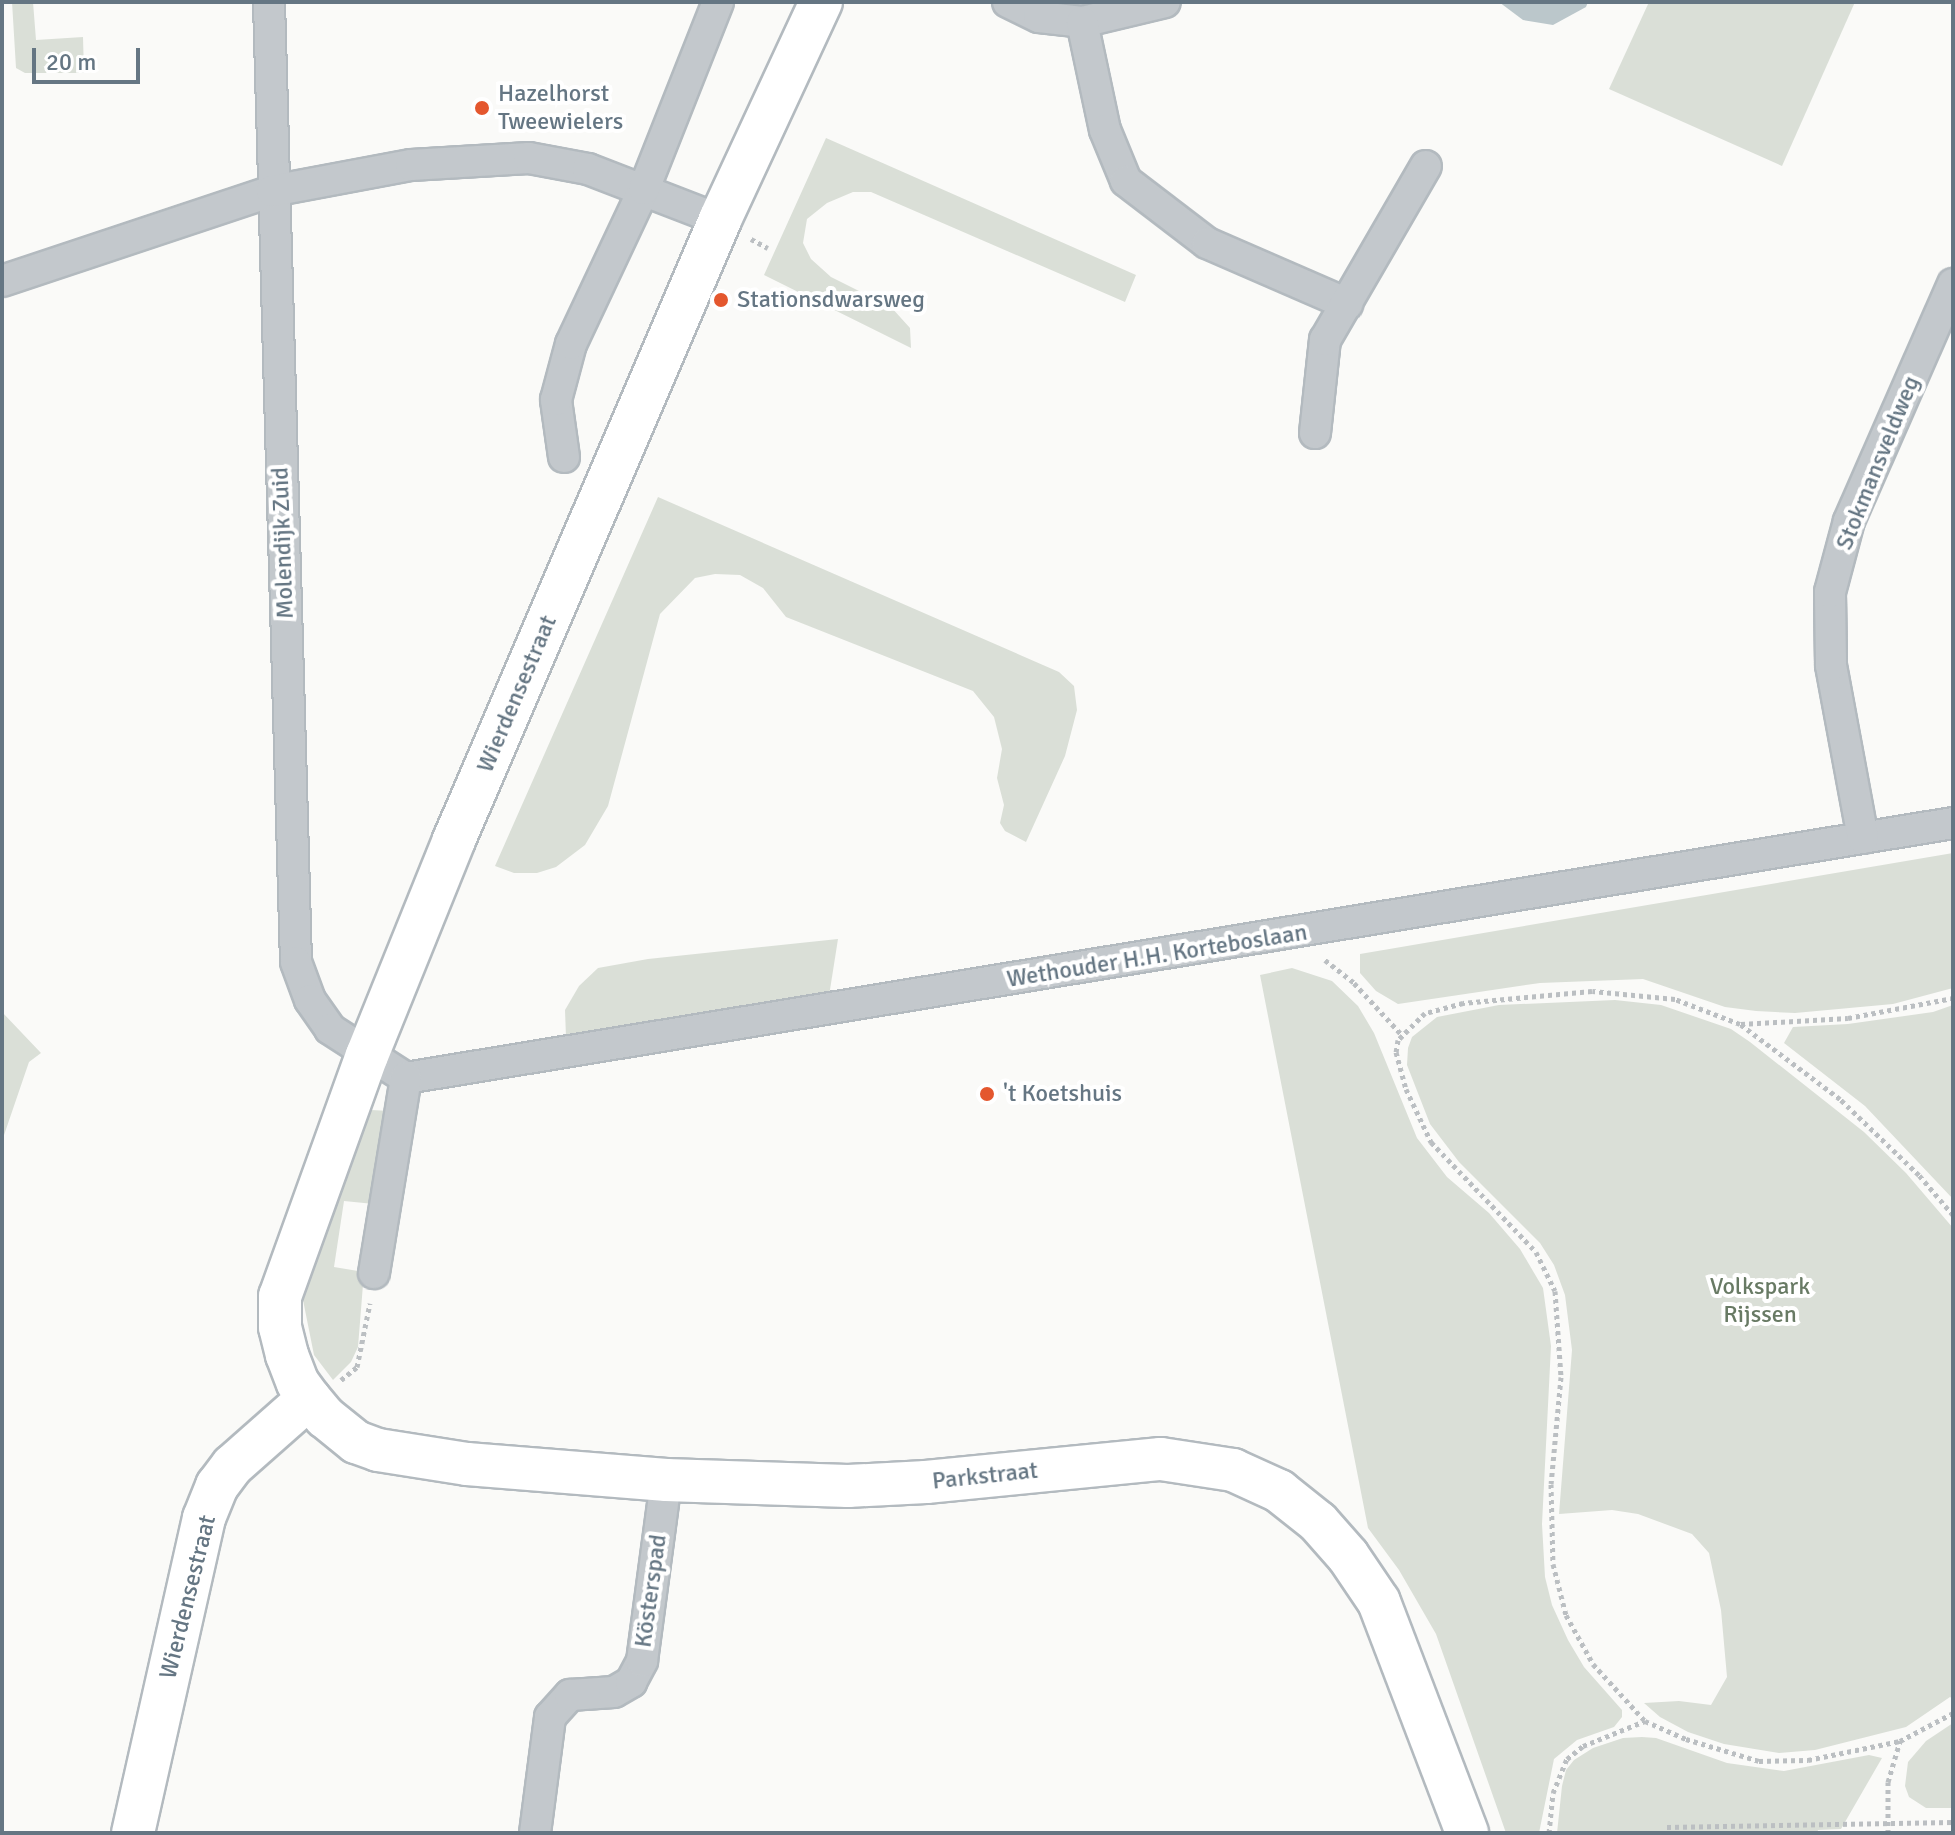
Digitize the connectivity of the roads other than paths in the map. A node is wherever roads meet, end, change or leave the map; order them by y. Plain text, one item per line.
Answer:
1 (269, 2) edge
2 (718, 2) edge
3 (821, 2) edge
4 (1008, 2) edge
5 (1165, 2) edge
6 (1082, 22) junction
7 (1426, 166) dead end
8 (644, 189) junction
9 (272, 191) junction
10 (720, 220) junction
11 (2, 281) edge
12 (1953, 284) edge
13 (1347, 304) junction
14 (1315, 433) dead end
15 (564, 457) dead end
16 (1953, 823) edge
17 (1863, 838) junction
18 (367, 1055) junction
19 (406, 1078) junction
20 (374, 1273) road end
21 (309, 1398) junction
22 (666, 1480) junction
23 (133, 1833) edge
24 (535, 1833) edge
25 (1467, 1833) edge

1 - 9 street, Molendijk Zuid
2 - 8 street
3 - 10 main road, Wierdensestraat
4 - 6 street
5 - 6 street
6 - 13 street
7 - 13 street
8 - 9 street
8 - 10 street
8 - 15 street
9 - 11 street
9 - 18 street, Molendijk Zuid
10 - 18 main road, Wierdensestraat
12 - 17 street, Stokmansveldweg
13 - 14 street
16 - 17 street, Wethouder H.H. Korteboslaan
17 - 19 street, Wethouder H.H. Korteboslaan
18 - 19 street
18 - 21 main road, Wierdensestraat
19 - 20 street
21 - 22 main road, Parkstraat
21 - 23 main road, Wierdensestraat
22 - 24 street, Kösterspad
22 - 25 main road, Parkstraat

